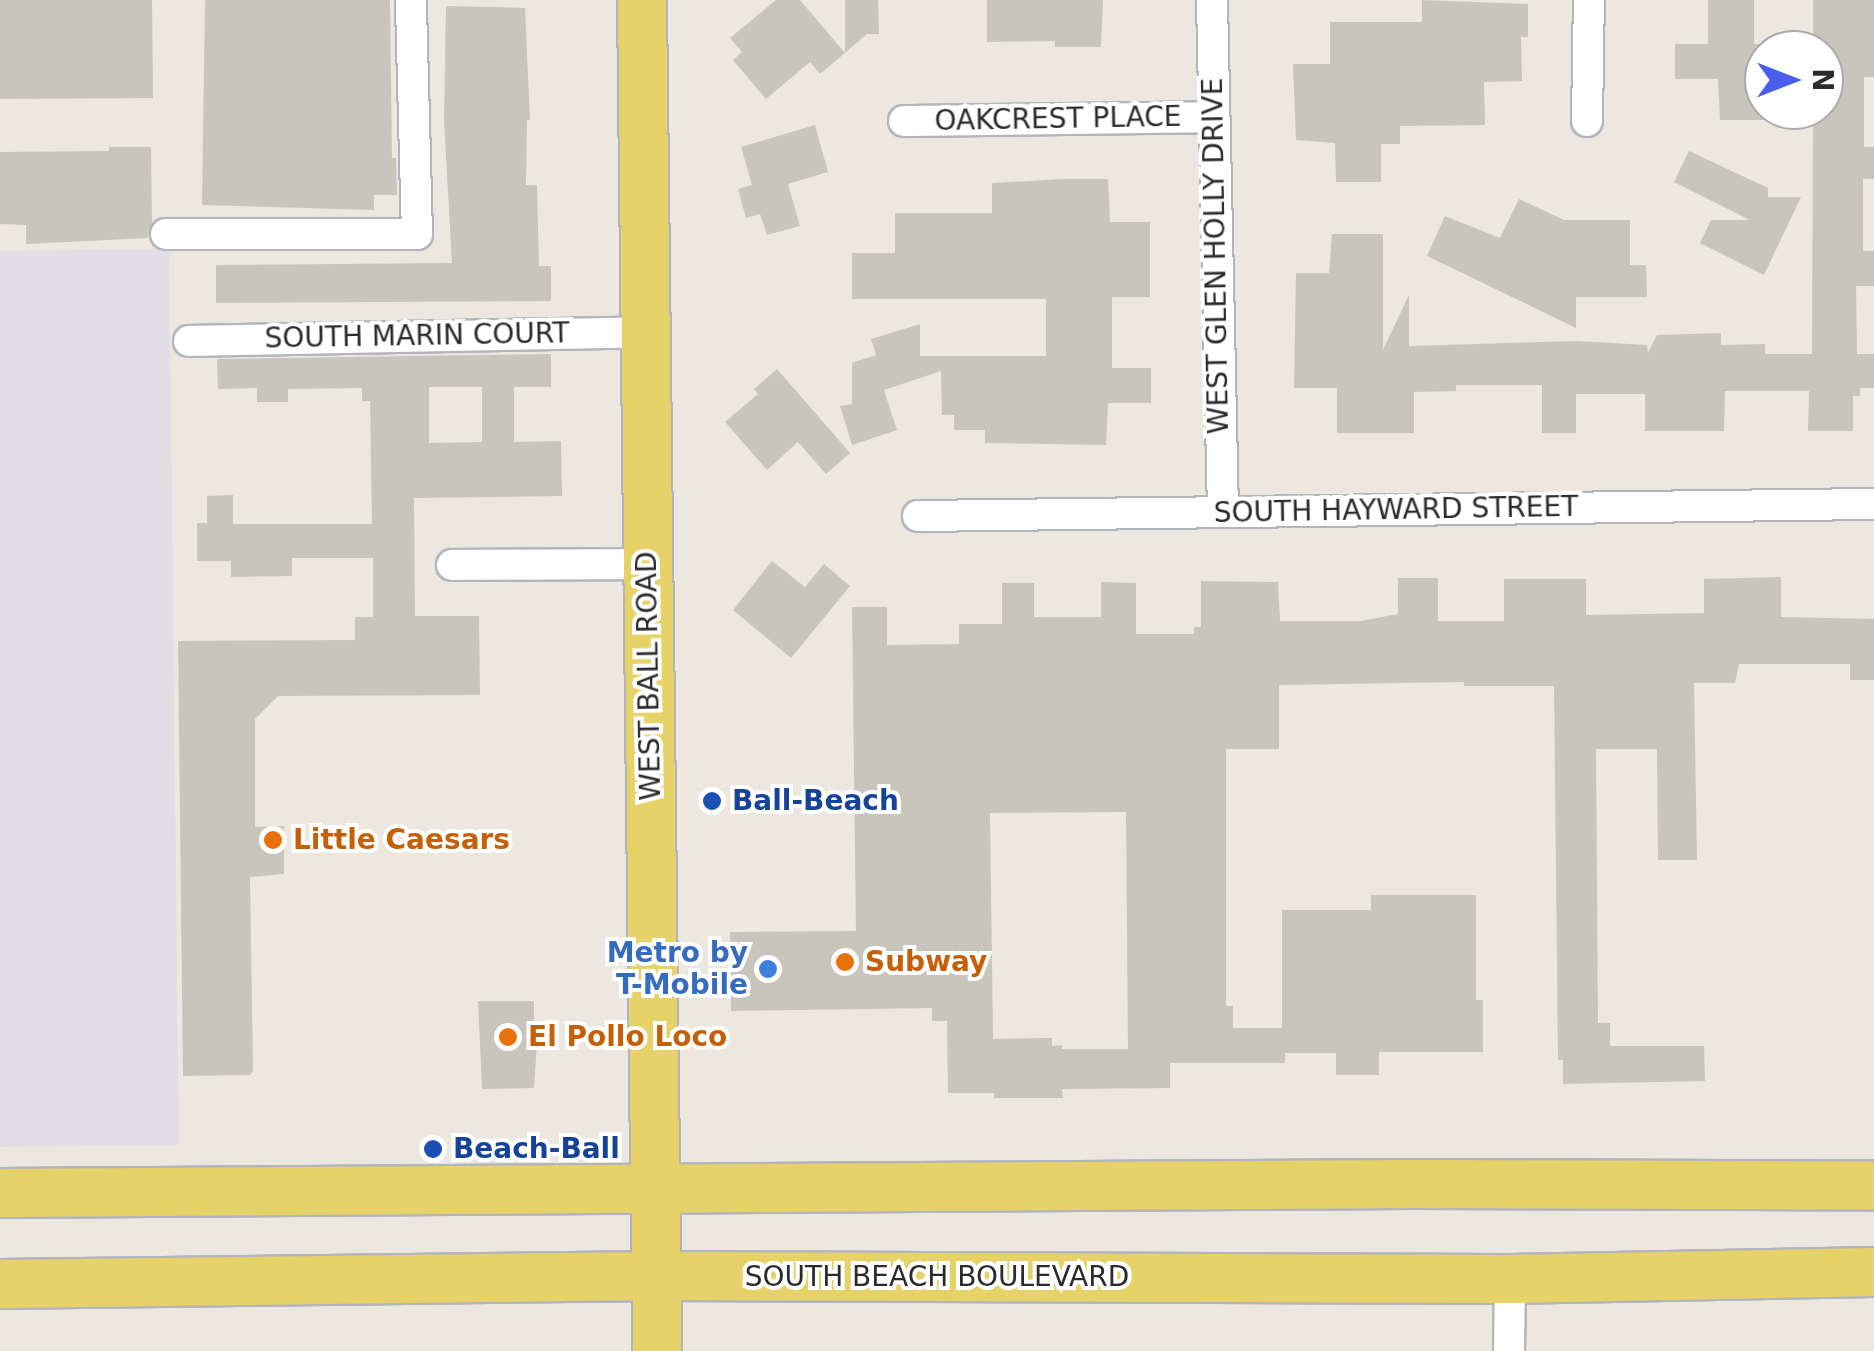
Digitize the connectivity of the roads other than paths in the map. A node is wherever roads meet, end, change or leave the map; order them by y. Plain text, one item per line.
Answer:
1 (411, 0) edge
2 (642, 0) edge
3 (1212, 0) edge
4 (1589, 0) edge
5 (1212, 117) junction
6 (904, 121) dead end
7 (1588, 121) dead end
8 (166, 234) dead end
9 (646, 332) junction
10 (189, 341) dead end
11 (1874, 504) edge
12 (1223, 512) junction
13 (918, 516) dead end
14 (648, 564) junction
15 (452, 565) dead end
16 (1874, 1186) edge
17 (655, 1187) junction
18 (0, 1192) edge
19 (1874, 1272) edge
20 (656, 1276) junction
21 (1510, 1279) junction
22 (0, 1284) edge
23 (657, 1351) edge
24 (1510, 1351) edge

1 - 8 street
2 - 9 main road, WEST BALL ROAD
3 - 5 street, WEST GLEN HOLLY DRIVE
4 - 7 street
5 - 6 street, OAKCREST PLACE
5 - 12 street, WEST GLEN HOLLY DRIVE
9 - 10 street, SOUTH MARIN COURT
9 - 14 main road, WEST BALL ROAD
11 - 12 street, SOUTH HAYWARD STREET
12 - 13 street, SOUTH HAYWARD STREET
14 - 15 street
14 - 17 main road, WEST BALL ROAD
16 - 17 main road
17 - 18 main road
17 - 20 main road, WEST BALL ROAD
19 - 21 main road, SOUTH BEACH BOULEVARD
20 - 21 main road, SOUTH BEACH BOULEVARD
20 - 22 main road, SOUTH BEACH BOULEVARD
20 - 23 main road, WEST BALL ROAD
21 - 24 street

